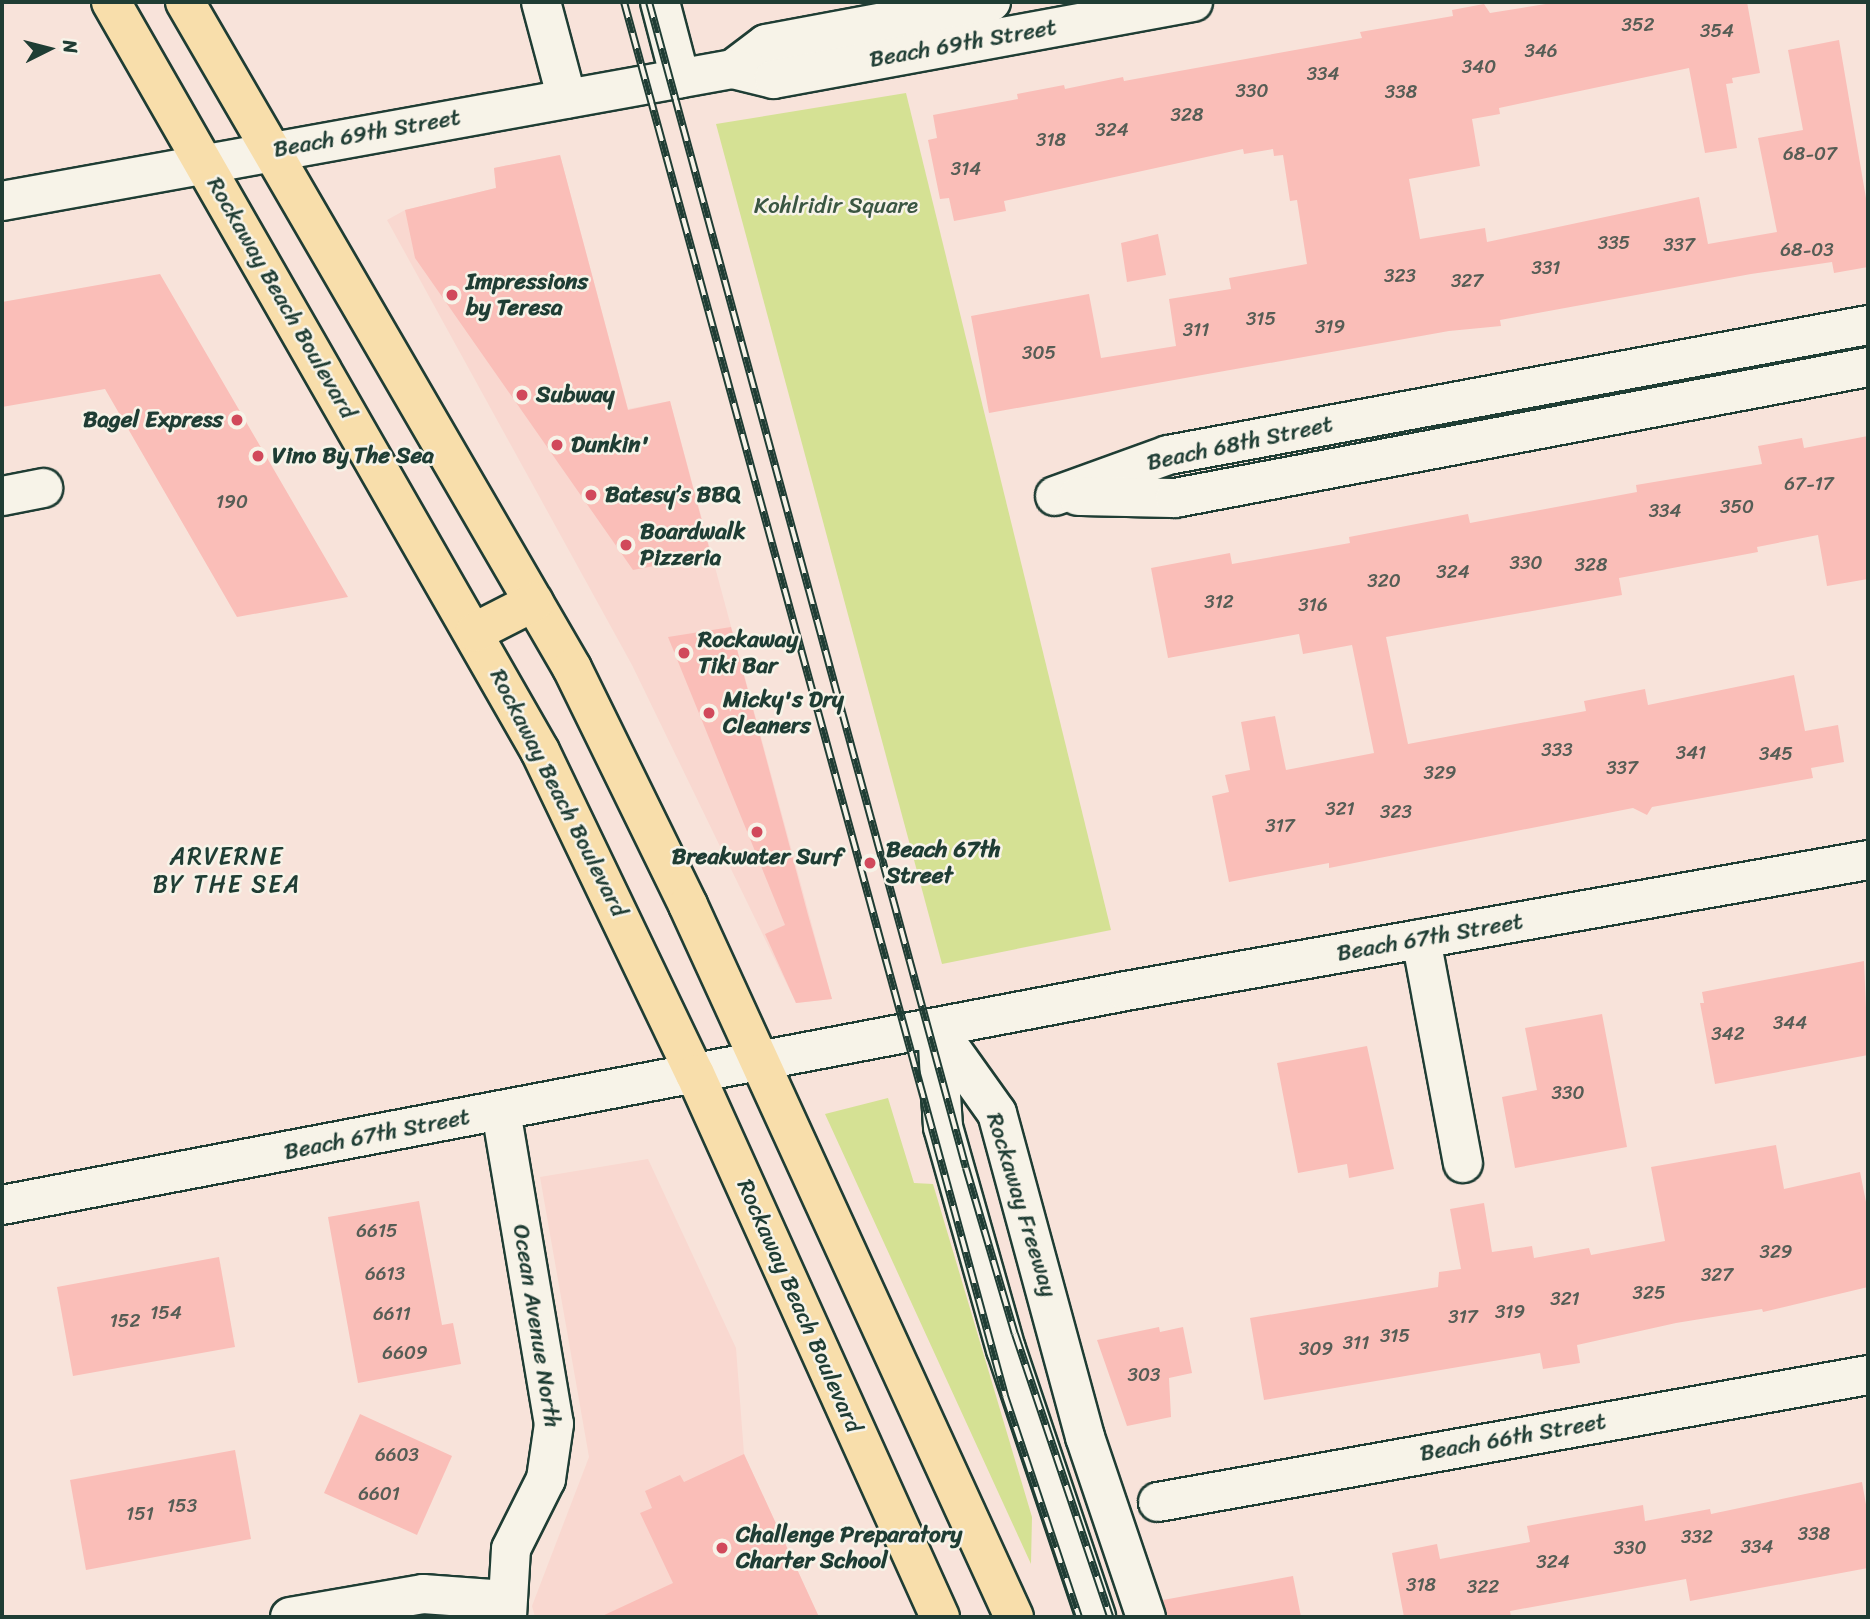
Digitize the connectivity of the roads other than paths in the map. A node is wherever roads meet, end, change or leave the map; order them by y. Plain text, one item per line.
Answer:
1 (111, 2) edge
2 (185, 2) edge
3 (541, 2) edge
4 (660, 2) edge
5 (991, 2) edge
6 (1193, 2) edge
7 (733, 69) junction
8 (680, 78) junction
9 (567, 99) junction
10 (270, 152) junction
11 (203, 164) junction
12 (2, 201) edge
13 (1868, 325) edge
14 (1868, 367) edge
15 (43, 488) dead end
16 (2, 496) edge
17 (534, 602) junction
18 (475, 632) junction
19 (1868, 860) edge
20 (1421, 939) junction
21 (937, 1029) junction
22 (760, 1063) junction
23 (695, 1074) junction
24 (501, 1111) junction
25 (1463, 1163) dead end
26 (2, 1205) edge
27 (1868, 1375) edge
28 (1158, 1502) dead end
29 (507, 1609) edge
30 (290, 1617) edge
31 (940, 1617) edge
32 (1014, 1617) edge
33 (1096, 1617) edge
34 (1146, 1617) edge

1 - 11 main road, Rockaway Beach Boulevard
2 - 10 main road
3 - 9 street
4 - 8 street
5 - 7 street, Beach 69th Street
6 - 7 street, Beach 69th Street
7 - 8 street, Beach 69th Street
8 - 9 street, Beach 69th Street
9 - 10 street, Beach 69th Street
10 - 11 street, Beach 69th Street
10 - 17 main road
11 - 12 street, Beach 69th Street
11 - 18 main road, Rockaway Beach Boulevard
13 - 14 street, Beach 68th Street
15 - 16 street
17 - 18 main road
17 - 22 main road
18 - 23 main road, Rockaway Beach Boulevard
19 - 20 street, Beach 67th Street
20 - 21 street, Beach 67th Street
20 - 25 street
21 - 22 street, Beach 67th Street
21 - 33 street
21 - 34 street, Rockaway Freeway
22 - 23 street, Beach 67th Street
22 - 32 main road
23 - 24 street, Beach 67th Street
23 - 31 main road, Rockaway Beach Boulevard
24 - 26 street, Beach 67th Street
24 - 29 street, Ocean Avenue North
27 - 28 street, Beach 66th Street
29 - 30 street

